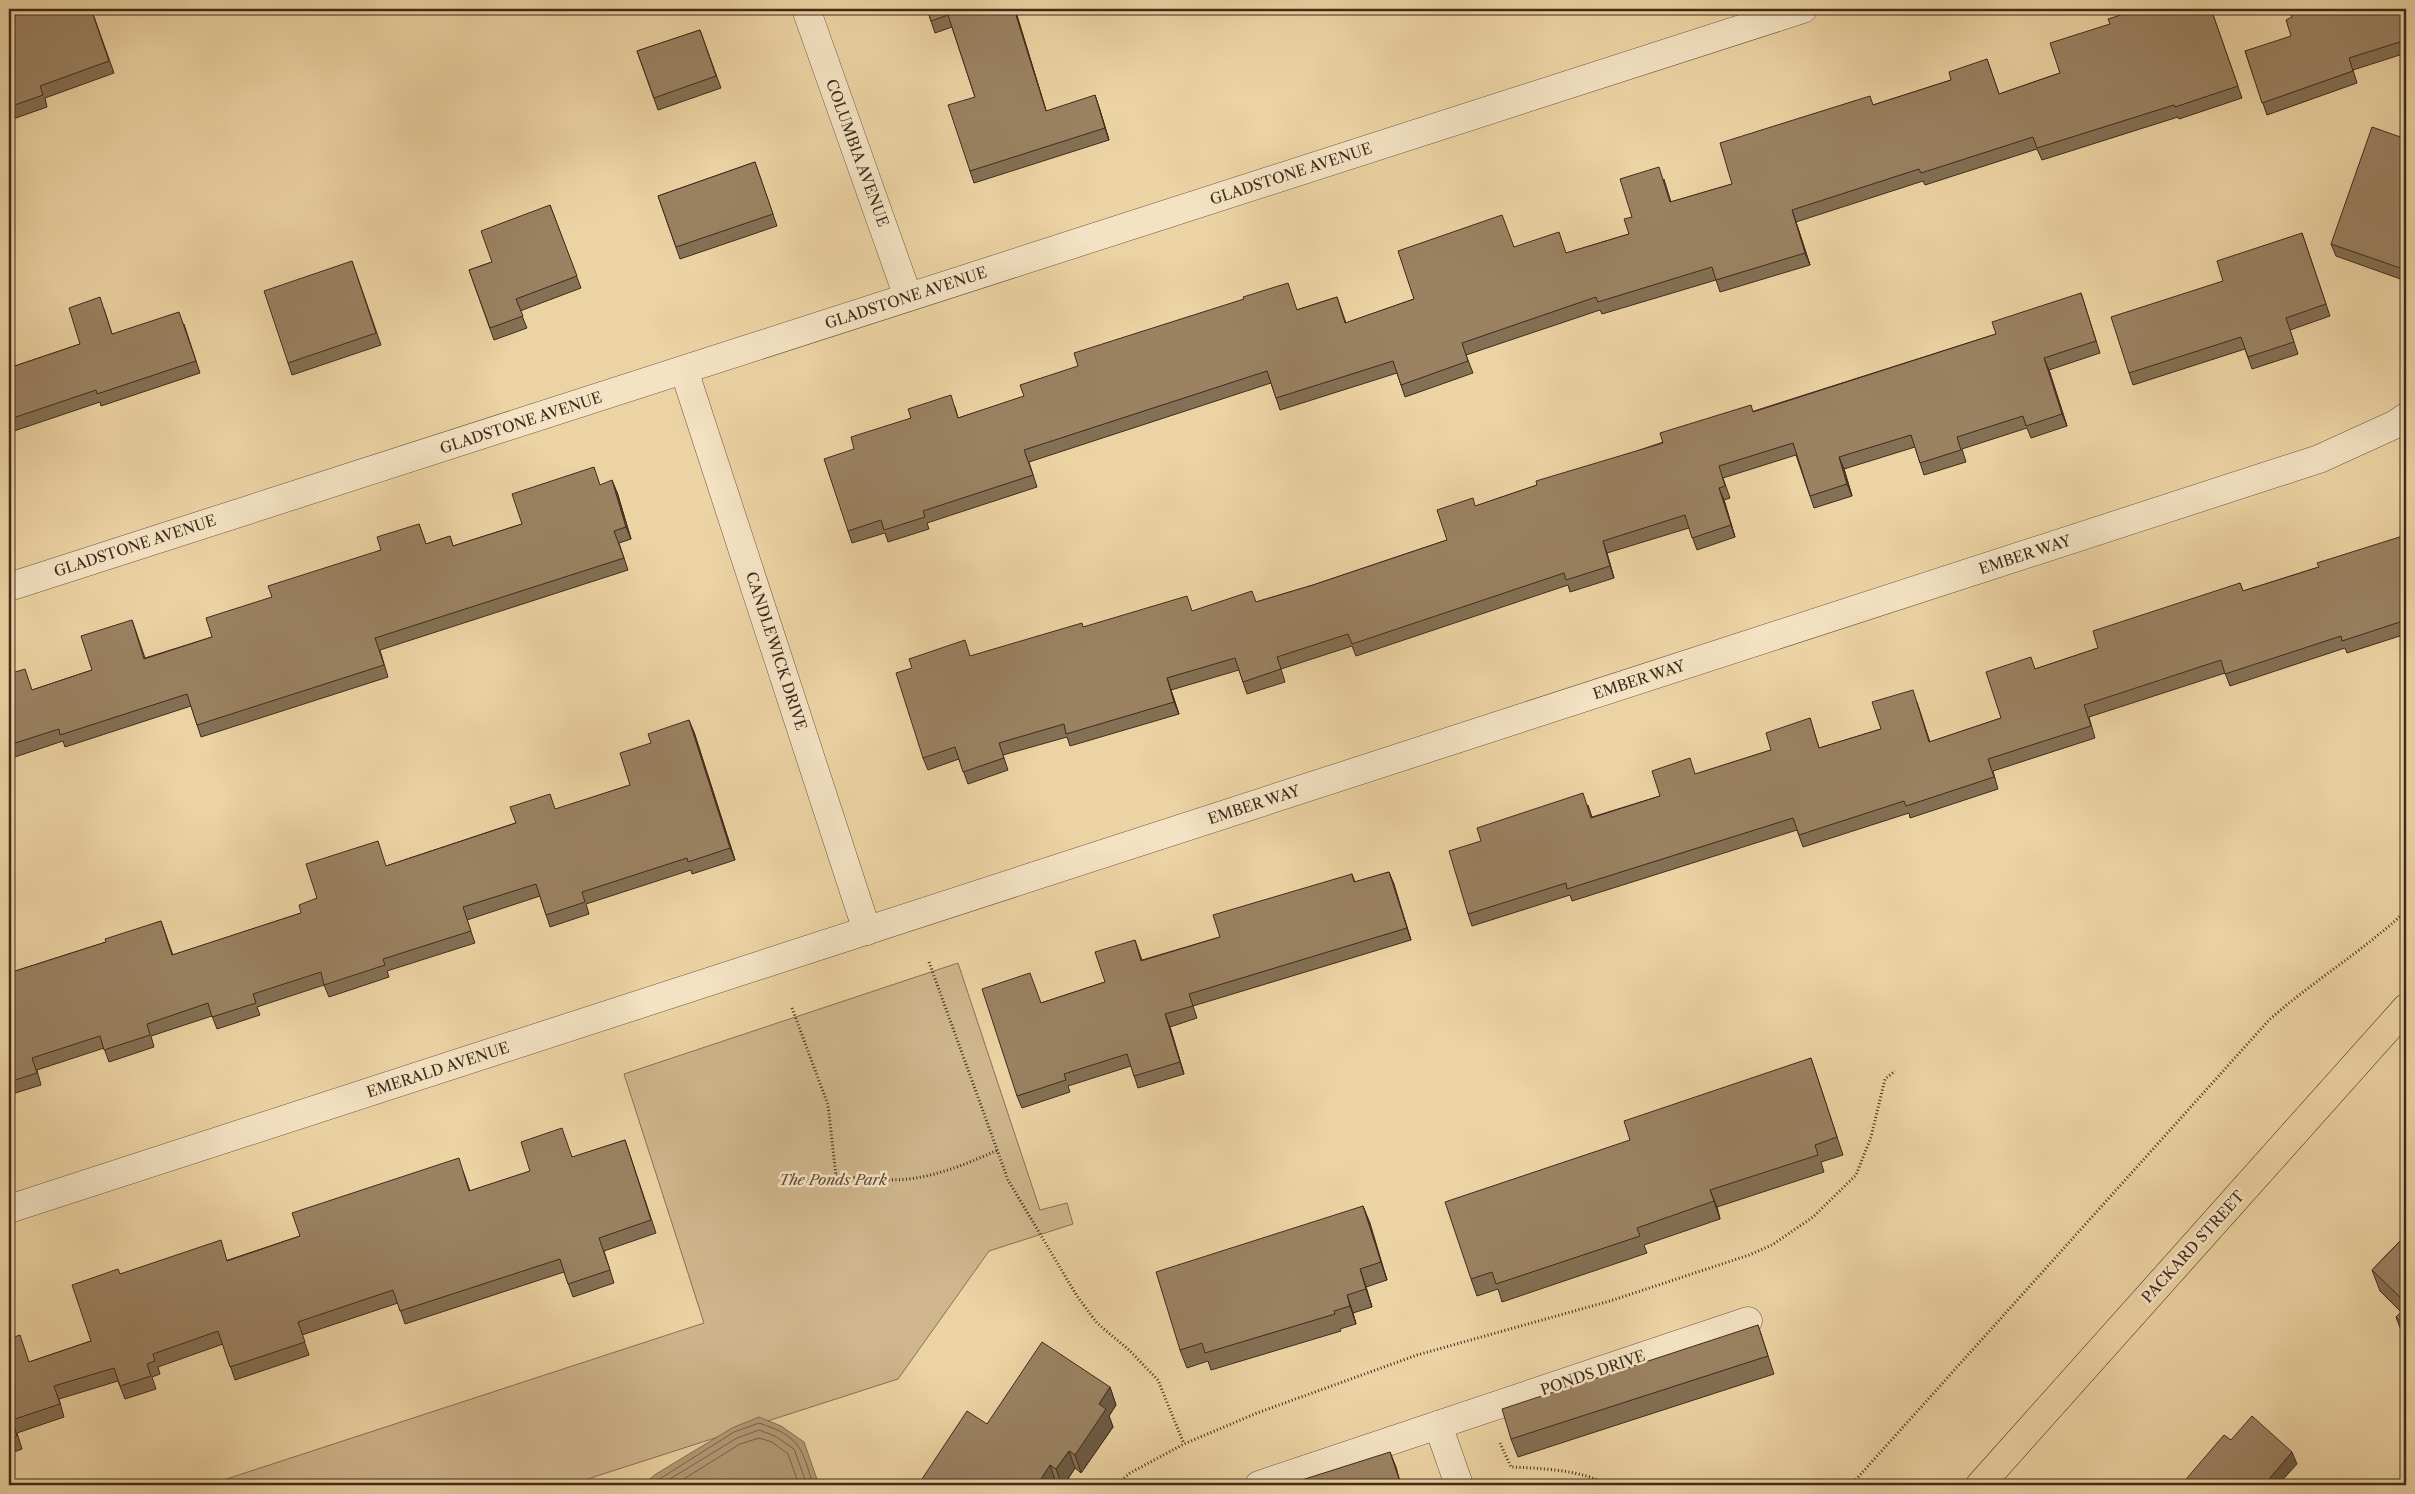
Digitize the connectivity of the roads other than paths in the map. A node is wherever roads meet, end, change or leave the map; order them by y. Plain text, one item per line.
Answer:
1 (806, 9) edge
2 (1803, 9) edge
3 (908, 297) junction
4 (684, 370) junction
5 (2406, 417) edge
6 (9, 587) edge
7 (867, 931) junction
8 (2406, 1008) edge
9 (9, 1209) edge
10 (1748, 1321) dead end
11 (1438, 1425) junction
12 (1259, 1485) edge
13 (1459, 1485) edge
14 (1980, 1485) edge

1 - 3 street, COLUMBIA AVENUE
2 - 3 street, GLADSTONE AVENUE
3 - 4 street, GLADSTONE AVENUE
4 - 6 street, GLADSTONE AVENUE
4 - 7 street, CANDLEWICK DRIVE
5 - 7 street, EMBER WAY
7 - 9 street, EMERALD AVENUE
8 - 14 main road, PACKARD STREET
10 - 11 street, PONDS DRIVE
11 - 12 street, PONDS DRIVE
11 - 13 street

